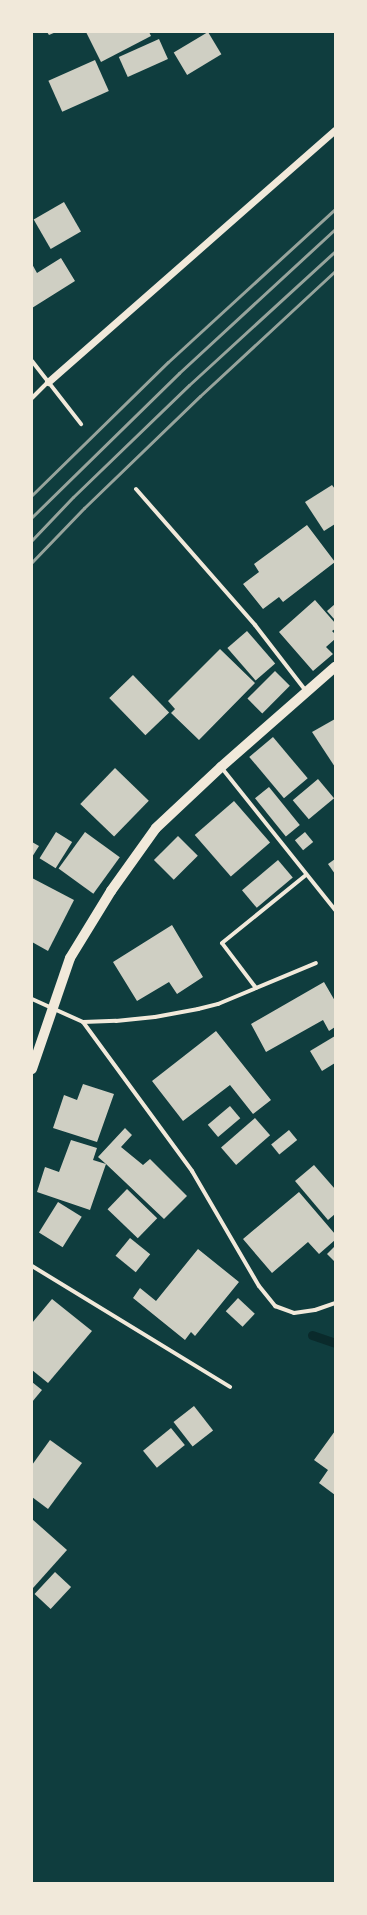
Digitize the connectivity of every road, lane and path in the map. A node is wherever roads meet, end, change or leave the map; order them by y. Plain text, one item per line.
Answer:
1 (335, 130) edge
2 (32, 361) edge
3 (48, 382) junction
4 (32, 398) edge
5 (80, 424) dead end
6 (136, 489) dead end
7 (335, 667) edge
8 (306, 692) junction
9 (221, 767) junction
10 (306, 875) junction
11 (335, 910) edge
12 (316, 962) dead end
13 (256, 988) junction
14 (32, 999) edge
15 (53, 1008) junction
16 (83, 1022) junction
17 (32, 1069) edge
18 (32, 1266) edge
19 (335, 1303) edge
20 (230, 1387) dead end

1 - 3 street
2 - 3 street
3 - 4 street
3 - 5 street
6 - 8 street
7 - 8 main road
8 - 9 main road
9 - 10 street
9 - 15 main road
10 - 11 street
10 - 13 street
12 - 13 street
13 - 16 street
14 - 15 street
15 - 16 street
15 - 17 main road
16 - 19 street
18 - 20 street

